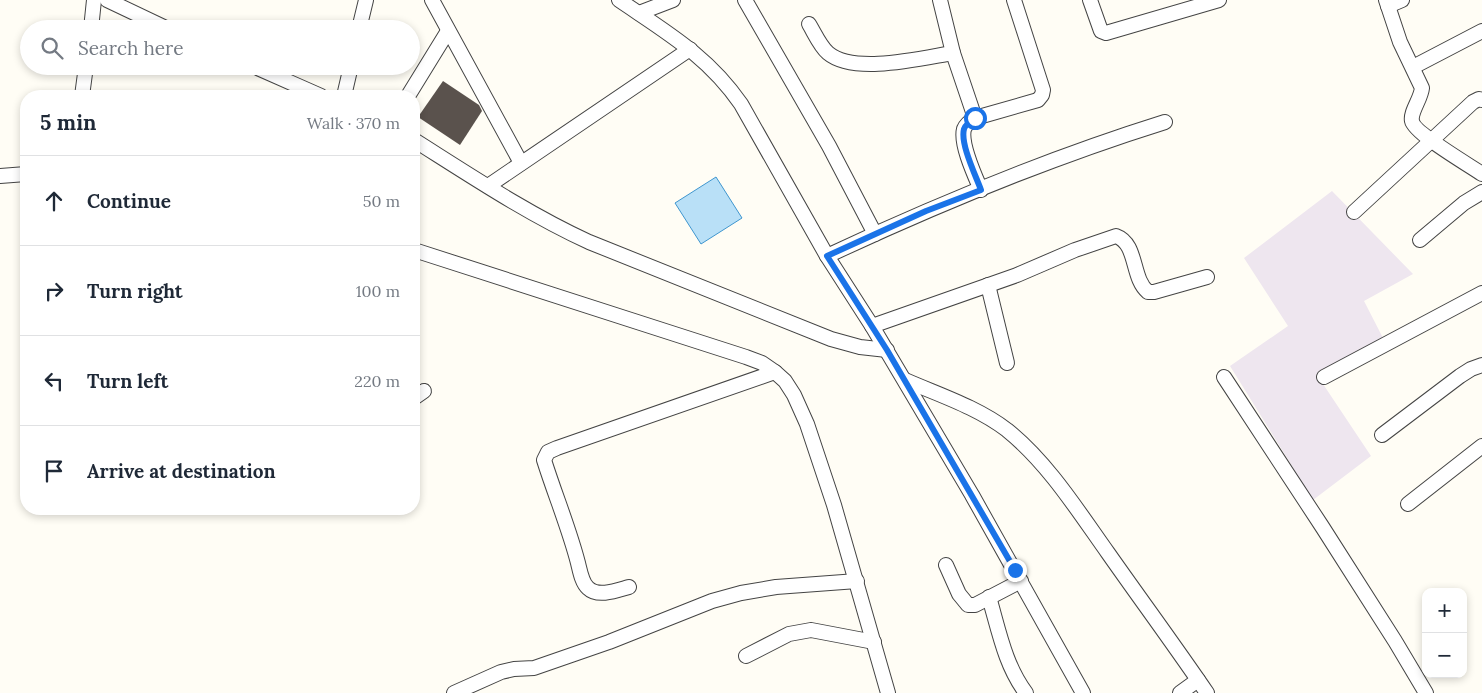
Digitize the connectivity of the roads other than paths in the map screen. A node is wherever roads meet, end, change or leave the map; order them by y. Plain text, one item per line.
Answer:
1 (94, 0) edge
2 (107, 0) edge
3 (366, 0) edge
4 (432, 0) edge
5 (619, 0) edge
6 (673, 0) edge
7 (744, 0) edge
8 (940, 0) edge
9 (1014, 0) edge
10 (1090, 0) edge
11 (1219, 0) edge
12 (1402, 0) edge
13 (1387, 3) edge
14 (639, 13) junction
15 (92, 20) edge
16 (149, 20) edge
17 (361, 20) edge
18 (809, 24) dead end
19 (448, 31) junction
20 (1482, 31) edge
21 (690, 49) junction
22 (953, 53) junction
23 (1413, 67) junction
24 (85, 75) edge
25 (273, 75) edge
26 (349, 75) edge
27 (83, 90) edge
28 (307, 90) edge
29 (345, 90) edge
30 (412, 90) edge
31 (1482, 100) edge
32 (975, 118) junction
33 (1165, 122) dead end
34 (1431, 140) junction
35 (420, 144) edge
36 (521, 163) junction
37 (20, 174) edge
38 (1482, 174) edge
39 (0, 176) edge
40 (488, 186) junction
41 (981, 190) junction
42 (1482, 192) edge
43 (1354, 212) dead end
44 (874, 234) junction
45 (1420, 240) dead end
46 (420, 252) edge
47 (827, 256) junction
48 (1207, 277) dead end
49 (988, 285) junction
50 (1482, 293) edge
51 (872, 326) junction
52 (887, 350) junction
53 (1008, 363) dead end
54 (1482, 365) edge
55 (775, 372) junction
56 (1224, 377) dead end
57 (1324, 377) dead end
58 (905, 380) junction
59 (1382, 436) dead end
60 (1482, 446) edge
61 (1408, 504) dead end
62 (946, 565) dead end
63 (856, 581) junction
64 (1021, 581) junction
65 (629, 587) dead end
66 (989, 597) junction
67 (874, 642) junction
68 (746, 656) dead end
69 (1198, 680) junction
70 (454, 693) edge
71 (888, 693) edge
72 (1026, 693) edge
73 (1083, 693) edge
74 (1180, 693) edge
75 (1207, 693) edge
76 (1426, 693) edge

1 - 15 street
2 - 16 street
3 - 17 street
4 - 19 street
5 - 14 street
6 - 14 street
7 - 44 street
8 - 22 street
9 - 32 street
10 - 11 street
12 - 13 street
13 - 23 street
14 - 21 street
18 - 22 street
19 - 30 street
19 - 36 street
20 - 23 street
21 - 36 street
21 - 47 street
22 - 32 street
23 - 34 street
24 - 27 street
25 - 28 street
26 - 29 street
31 - 34 street
32 - 41 street
33 - 41 street
34 - 38 street
34 - 43 street
35 - 40 street
36 - 40 street
37 - 39 street
40 - 52 street
41 - 44 street
42 - 45 street
44 - 47 street
46 - 55 street
47 - 51 street
48 - 49 street
49 - 51 street
49 - 53 street
50 - 57 street
51 - 52 street
52 - 58 street
54 - 59 street
55 - 63 street
55 - 65 street
56 - 76 street
58 - 64 street
58 - 69 street
60 - 61 street
62 - 66 street
63 - 67 street
63 - 70 street
64 - 66 street
64 - 73 street
66 - 72 street
67 - 68 street
67 - 71 street
69 - 74 street
69 - 75 street

